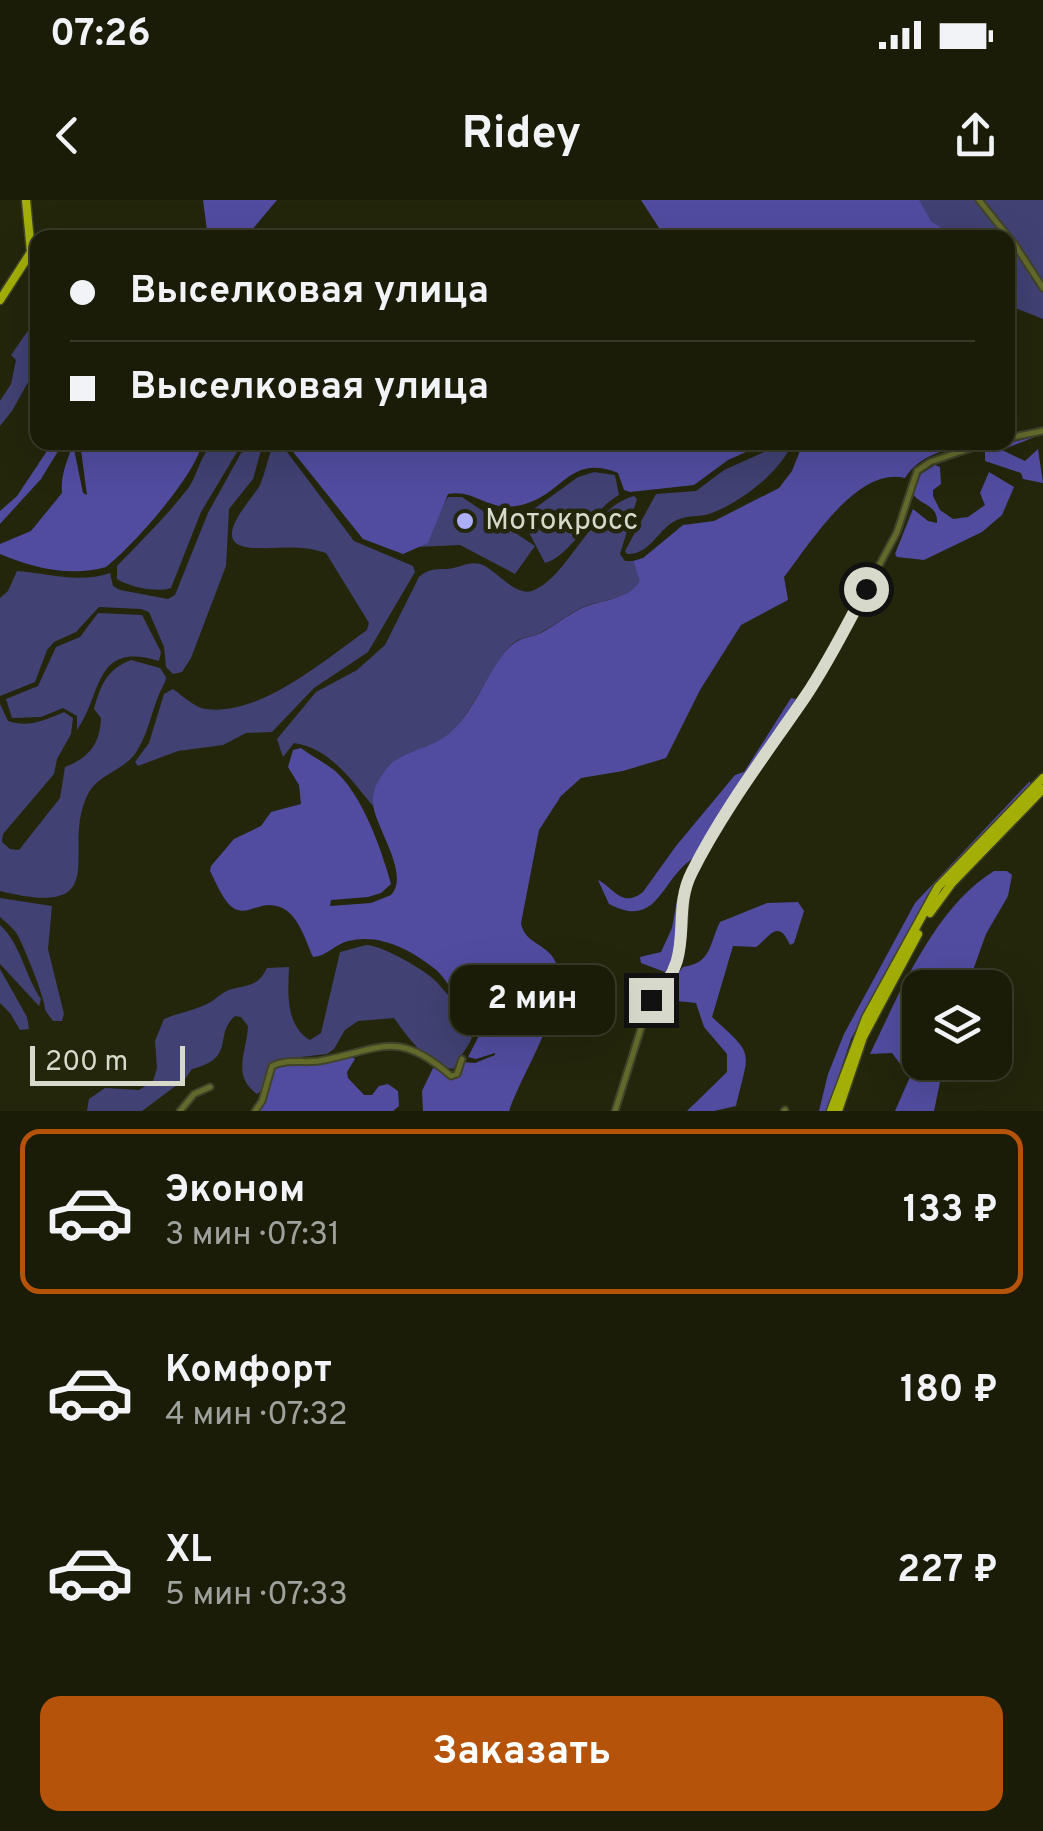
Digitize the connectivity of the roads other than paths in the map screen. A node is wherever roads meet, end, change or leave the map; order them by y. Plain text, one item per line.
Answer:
1 (26, 200) edge
2 (980, 200) edge
3 (1003, 230) edge
4 (30, 242) edge
5 (1015, 245) edge
6 (30, 254) edge
7 (1043, 288) edge
8 (0, 300) edge
9 (1043, 431) edge
10 (1015, 437) edge
11 (965, 450) edge
12 (1043, 778) edge
13 (1043, 789) edge
14 (462, 1059) dead end
15 (210, 1087) dead end
16 (180, 1111) edge
17 (255, 1111) edge
18 (615, 1111) edge
19 (835, 1111) edge

1 - 4 main road
2 - 3 street
5 - 7 street
6 - 8 main road
9 - 10 street
11 - 18 street
12 - 19 main road
13 - 19 main road
14 - 17 street
15 - 16 street

